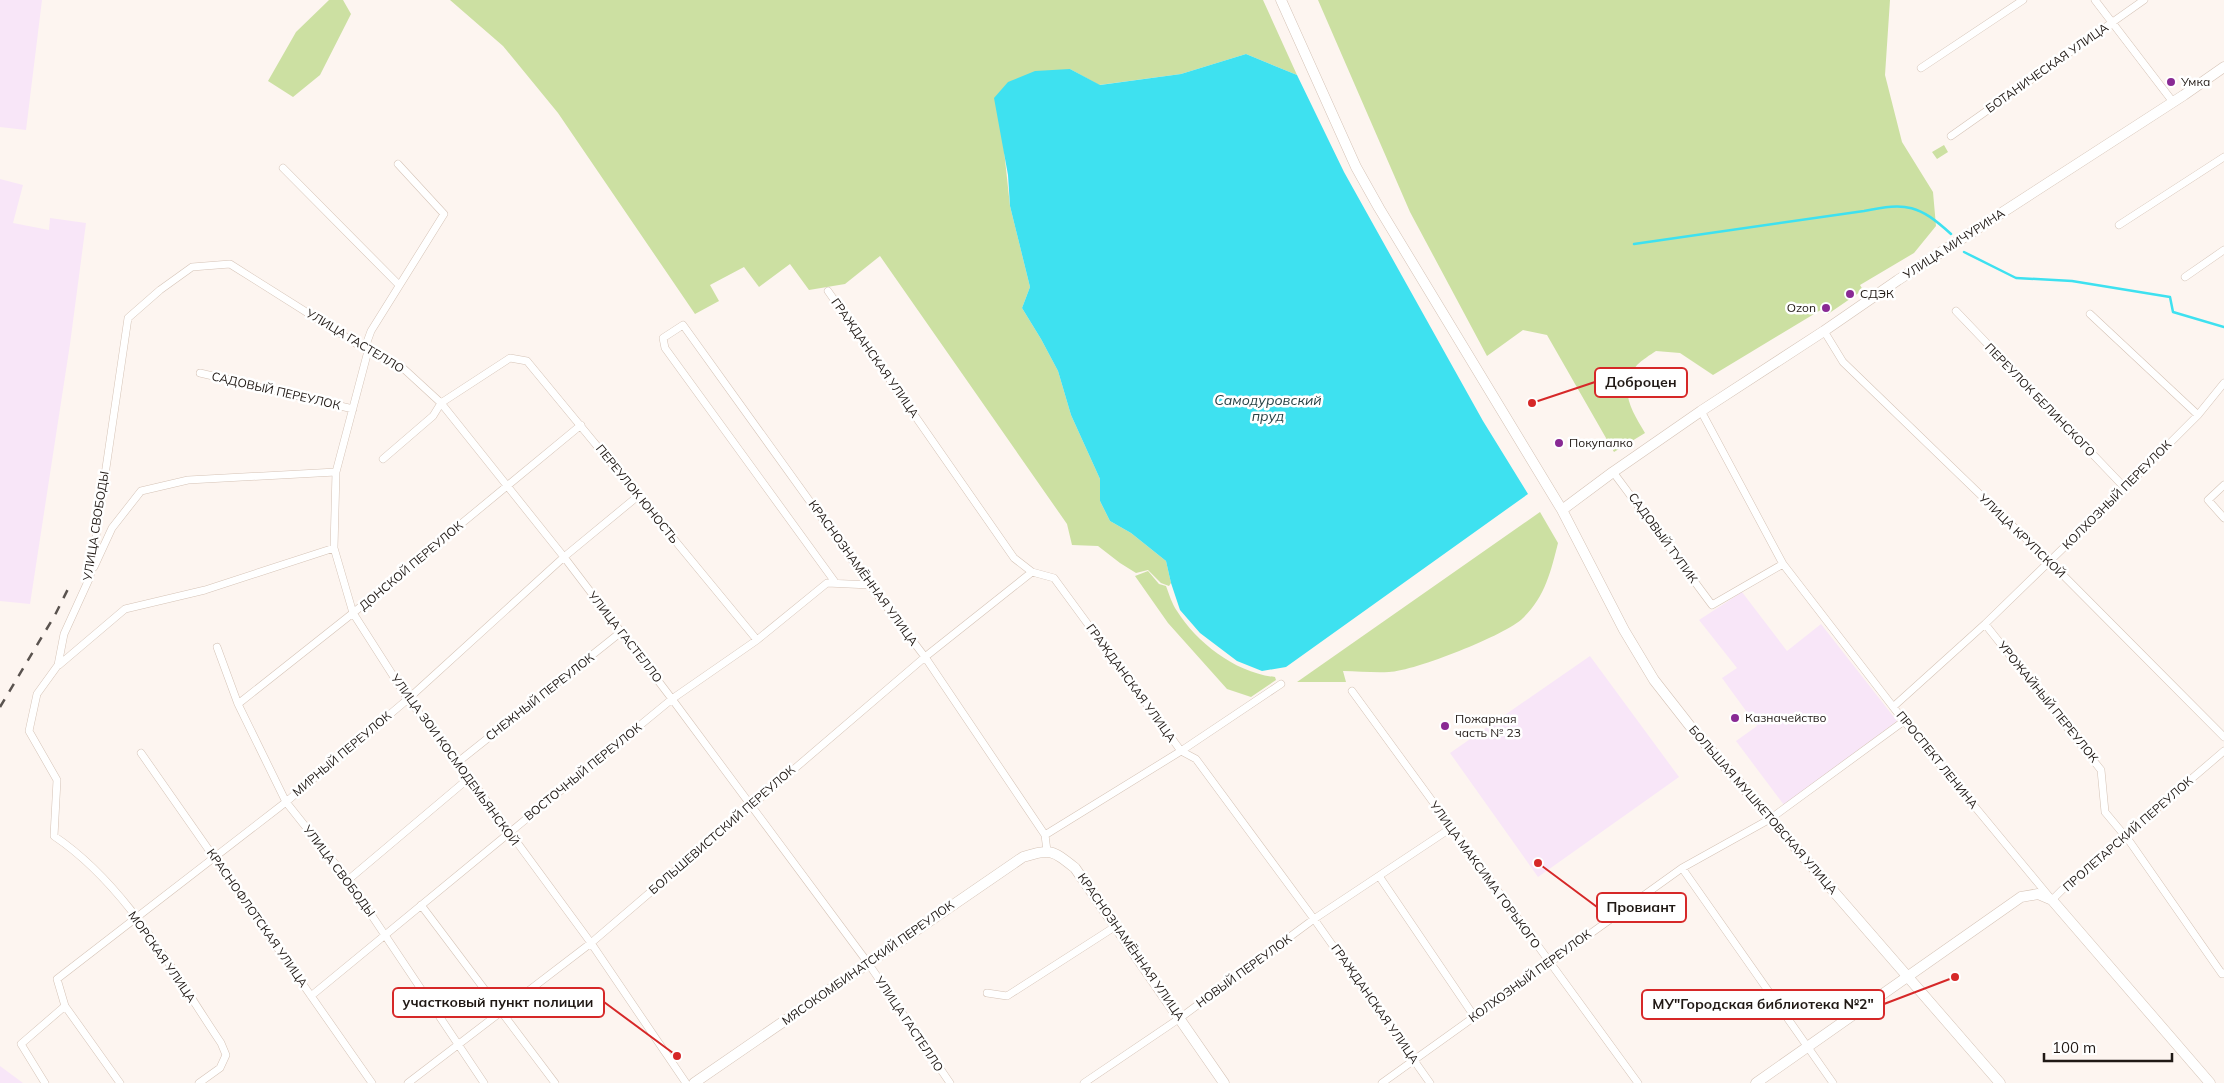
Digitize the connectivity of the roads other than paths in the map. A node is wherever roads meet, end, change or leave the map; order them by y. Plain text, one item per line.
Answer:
1 (1281, 0) edge
2 (2023, 0) edge
3 (2095, 0) edge
4 (2144, 0) edge
5 (2112, 23) junction
6 (1921, 68) dead end
7 (2222, 72) edge
8 (2173, 102) junction
9 (1950, 136) dead end
10 (2224, 157) edge
11 (398, 164) dead end
12 (283, 168) dead end
13 (2119, 225) dead end
14 (2224, 250) edge
15 (230, 264) joint
16 (2184, 277) dead end
17 (399, 285) junction
18 (828, 291) dead end
19 (1956, 311) dead end
20 (2090, 314) dead end
21 (1824, 331) junction
22 (368, 351) junction
23 (200, 373) dead end
24 (2224, 383) edge
25 (441, 403) junction
26 (353, 409) junction
27 (1701, 411) junction
28 (2198, 415) junction
29 (580, 425) junction
30 (383, 459) dead end
31 (336, 472) junction
32 (1613, 472) junction
33 (508, 485) junction
34 (2224, 485) edge
35 (2125, 488) junction
36 (638, 496) junction
37 (1562, 510) junction
38 (2224, 518) edge
39 (334, 548) junction
40 (564, 557) junction
41 (2050, 562) junction
42 (1783, 564) junction
43 (1032, 572) junction
44 (90, 577) junction
45 (835, 582) junction
46 (870, 585) junction
47 (354, 613) junction
48 (1985, 624) junction
49 (621, 632) junction
50 (757, 640) junction
51 (217, 647) dead end
52 (925, 657) junction
53 (58, 665) junction
54 (1281, 684) dead end
55 (1352, 691) dead end
56 (672, 698) junction
57 (408, 699) junction
58 (238, 704) junction
59 (1893, 707) junction
60 (1904, 721) junction
61 (2224, 737) edge
62 (2224, 751) edge
63 (1181, 752) junction
64 (141, 753) dead end
65 (458, 762) junction
66 (468, 778) junction
67 (286, 802) junction
68 (750, 805) junction
69 (1770, 819) junction
70 (1451, 828) junction
71 (508, 832) junction
72 (1044, 835) junction
73 (2126, 836) junction
74 (1046, 851) junction
75 (78, 852) joint
76 (216, 857) junction
77 (1682, 868) junction
78 (1379, 876) junction
79 (348, 880) junction
80 (2052, 900) junction
81 (421, 905) junction
82 (137, 917) junction
83 (1314, 919) junction
84 (1116, 926) junction
85 (386, 935) junction
86 (591, 943) junction
87 (1548, 962) junction
88 (868, 963) junction
89 (2224, 973) edge
90 (1908, 976) junction
91 (987, 993) dead end
92 (311, 996) junction
93 (65, 1006) junction
94 (502, 1011) junction
95 (1474, 1016) junction
96 (1180, 1018) junction
97 (457, 1045) junction
98 (1808, 1048) junction
99 (1414, 1060) junction
100 (1088, 1082) edge
101 (45, 1083) edge
102 (120, 1083) edge
103 (199, 1083) edge
104 (372, 1083) edge
105 (408, 1083) edge
106 (484, 1083) edge
107 (556, 1083) edge
108 (686, 1083) edge
109 (694, 1083) edge
110 (950, 1083) edge
111 (1224, 1083) edge
112 (1382, 1083) edge
113 (1430, 1083) edge
114 (1638, 1083) edge
115 (1756, 1083) edge
116 (1833, 1083) edge
117 (2000, 1083) edge
118 (2210, 1083) edge

1 - 37 main road, БОЛЬШАЯ МУШКЕТОВСКАЯ УЛИЦА
2 - 6 street
3 - 5 street
4 - 5 street, БОТАНИЧЕСКАЯ УЛИЦА
5 - 8 street
5 - 9 street, БОТАНИЧЕСКАЯ УЛИЦА
7 - 8 main road, УЛИЦА МИЧУРИНА
8 - 21 main road, УЛИЦА МИЧУРИНА
10 - 13 street
11 - 17 street, УЛИЦА ЗОИ КОСМОДЕМЬЯНСКОЙ
12 - 17 street
14 - 16 street
15 - 22 street, УЛИЦА ГАСТЕЛЛО
15 - 44 street, УЛИЦА СВОБОДЫ
17 - 22 street, УЛИЦА ЗОИ КОСМОДЕМЬЯНСКОЙ
18 - 43 street, ГРАЖДАНСКАЯ УЛИЦА
19 - 35 street, ПЕРЕУЛОК БЕЛИНСКОГО
20 - 28 street
21 - 27 main road, УЛИЦА МИЧУРИНА
21 - 41 street, УЛИЦА КРУПСКОЙ
22 - 25 street, УЛИЦА ГАСТЕЛЛО
22 - 26 street, УЛИЦА ЗОИ КОСМОДЕМЬЯНСКОЙ
23 - 26 street, САДОВЫЙ ПЕРЕУЛОК
24 - 28 street, КОЛХОЗНЫЙ ПЕРЕУЛОК
25 - 29 street, ПЕРЕУЛОК ЮНОСТЬ
25 - 30 street
25 - 33 street, УЛИЦА ГАСТЕЛЛО
26 - 31 street, УЛИЦА ЗОИ КОСМОДЕМЬЯНСКОЙ
27 - 32 main road, УЛИЦА МИЧУРИНА
27 - 42 street, ПРОСПЕКТ ЛЕНИНА
28 - 35 street, КОЛХОЗНЫЙ ПЕРЕУЛОК
29 - 33 street, ДОНСКОЙ ПЕРЕУЛОК
29 - 36 street, ПЕРЕУЛОК ЮНОСТЬ
31 - 39 street, УЛИЦА ЗОИ КОСМОДЕМЬЯНСКОЙ
31 - 44 street
32 - 37 main road, УЛИЦА МИЧУРИНА
32 - 42 street, САДОВЫЙ ТУПИК
33 - 40 street, УЛИЦА ГАСТЕЛЛО
33 - 47 street, ДОНСКОЙ ПЕРЕУЛОК
34 - 38 street
35 - 41 street, КОЛХОЗНЫЙ ПЕРЕУЛОК
36 - 40 street, МИРНЫЙ ПЕРЕУЛОК
36 - 50 street, ПЕРЕУЛОК ЮНОСТЬ
37 - 69 main road, БОЛЬШАЯ МУШКЕТОВСКАЯ УЛИЦА
39 - 47 street, УЛИЦА ЗОИ КОСМОДЕМЬЯНСКОЙ
39 - 53 street
40 - 49 street, УЛИЦА ГАСТЕЛЛО
40 - 57 street, МИРНЫЙ ПЕРЕУЛОК
41 - 48 street, КОЛХОЗНЫЙ ПЕРЕУЛОК
41 - 61 street, УЛИЦА КРУПСКОЙ
42 - 59 street, ПРОСПЕКТ ЛЕНИНА
43 - 52 street, БОЛЬШЕВИСТСКИЙ ПЕРЕУЛОК
43 - 63 street, ГРАЖДАНСКАЯ УЛИЦА
44 - 53 street, УЛИЦА СВОБОДЫ
45 - 46 street
45 - 46 street, КРАСНОЗНАМЁННАЯ УЛИЦА
45 - 50 street, ВОСТОЧНЫЙ ПЕРЕУЛОК
46 - 52 street, КРАСНОЗНАМЁННАЯ УЛИЦА
47 - 57 street, УЛИЦА ЗОИ КОСМОДЕМЬЯНСКОЙ
47 - 58 street, ДОНСКОЙ ПЕРЕУЛОК
48 - 59 street, КОЛХОЗНЫЙ ПЕРЕУЛОК
48 - 73 street, УРОЖАЙНЫЙ ПЕРЕУЛОК
49 - 56 street, УЛИЦА ГАСТЕЛЛО
49 - 65 street, СНЕЖНЫЙ ПЕРЕУЛОК
50 - 56 street, ВОСТОЧНЫЙ ПЕРЕУЛОК
51 - 58 street, УЛИЦА СВОБОДЫ
52 - 68 street, БОЛЬШЕВИСТСКИЙ ПЕРЕУЛОК
52 - 72 street, КРАСНОЗНАМЁННАЯ УЛИЦА
53 - 75 street, УЛИЦА СВОБОДЫ
54 - 63 street
55 - 70 street, УЛИЦА МАКСИМА ГОРЬКОГО
56 - 68 street, УЛИЦА ГАСТЕЛЛО
56 - 71 street, ВОСТОЧНЫЙ ПЕРЕУЛОК
57 - 65 street, УЛИЦА ЗОИ КОСМОДЕМЬЯНСКОЙ
57 - 67 street, МИРНЫЙ ПЕРЕУЛОК
58 - 67 street, УЛИЦА СВОБОДЫ
59 - 60 street, ПРОСПЕКТ ЛЕНИНА
60 - 69 street, КОЛХОЗНЫЙ ПЕРЕУЛОК
60 - 80 street, ПРОСПЕКТ ЛЕНИНА
62 - 73 street, ПРОЛЕТАРСКИЙ ПЕРЕУЛОК
63 - 72 street
63 - 83 street, ГРАЖДАНСКАЯ УЛИЦА
64 - 76 street, КРАСНОФЛОТСКАЯ УЛИЦА
65 - 66 street, УЛИЦА ЗОИ КОСМОДЕМЬЯНСКОЙ
66 - 71 street, УЛИЦА ЗОИ КОСМОДЕМЬЯНСКОЙ
66 - 79 street
67 - 76 street, МИРНЫЙ ПЕРЕУЛОК
67 - 79 street, УЛИЦА СВОБОДЫ
68 - 86 street, БОЛЬШЕВИСТСКИЙ ПЕРЕУЛОК
68 - 88 street, УЛИЦА ГАСТЕЛЛО
69 - 77 street, КОЛХОЗНЫЙ ПЕРЕУЛОК
69 - 90 main road, БОЛЬШАЯ МУШКЕТОВСКАЯ УЛИЦА
70 - 78 street, НОВЫЙ ПЕРЕУЛОК
70 - 87 street, УЛИЦА МАКСИМА ГОРЬКОГО
71 - 81 street, ВОСТОЧНЫЙ ПЕРЕУЛОК
71 - 86 street, УЛИЦА ЗОИ КОСМОДЕМЬЯНСКОЙ
72 - 74 street, КРАСНОЗНАМЁННАЯ УЛИЦА
73 - 80 street, ПРОЛЕТАРСКИЙ ПЕРЕУЛОК
73 - 89 street, УРОЖАЙНЫЙ ПЕРЕУЛОК
74 - 84 main road, КРАСНОЗНАМЁННАЯ УЛИЦА
74 - 88 main road, МЯСОКОМБИНАТСКИЙ ПЕРЕУЛОК
75 - 82 street, МОРСКАЯ УЛИЦА
76 - 82 street, МИРНЫЙ ПЕРЕУЛОК
76 - 92 street, КРАСНОФЛОТСКАЯ УЛИЦА
77 - 87 street, КОЛХОЗНЫЙ ПЕРЕУЛОК
77 - 98 street
78 - 83 street, НОВЫЙ ПЕРЕУЛОК
78 - 95 street
79 - 85 street, УЛИЦА СВОБОДЫ
80 - 90 main road, ПРОЛЕТАРСКИЙ ПЕРЕУЛОК
80 - 118 main road, ПРОСПЕКТ ЛЕНИНА
81 - 85 street, ВОСТОЧНЫЙ ПЕРЕУЛОК
81 - 94 street
82 - 93 street, МИРНЫЙ ПЕРЕУЛОК
82 - 103 street, МОРСКАЯ УЛИЦА
83 - 96 street, НОВЫЙ ПЕРЕУЛОК
83 - 99 street, ГРАЖДАНСКАЯ УЛИЦА
84 - 91 street
84 - 96 main road, КРАСНОЗНАМЁННАЯ УЛИЦА
85 - 92 street, ВОСТОЧНЫЙ ПЕРЕУЛОК
85 - 97 street, УЛИЦА СВОБОДЫ
86 - 94 street, БОЛЬШЕВИСТСКИЙ ПЕРЕУЛОК
86 - 108 street, УЛИЦА ЗОИ КОСМОДЕМЬЯНСКОЙ
87 - 95 street, КОЛХОЗНЫЙ ПЕРЕУЛОК
87 - 114 street, УЛИЦА МАКСИМА ГОРЬКОГО
88 - 109 main road, МЯСОКОМБИНАТСКИЙ ПЕРЕУЛОК
88 - 110 street, УЛИЦА ГАСТЕЛЛО
90 - 98 main road, ПРОЛЕТАРСКИЙ ПЕРЕУЛОК
90 - 117 main road, БОЛЬШАЯ МУШКЕТОВСКАЯ УЛИЦА
92 - 104 street, КРАСНОФЛОТСКАЯ УЛИЦА
93 - 101 street
93 - 102 street
94 - 97 street, БОЛЬШЕВИСТСКИЙ ПЕРЕУЛОК
94 - 107 street
95 - 99 street, КОЛХОЗНЫЙ ПЕРЕУЛОК
96 - 100 street, НОВЫЙ ПЕРЕУЛОК
96 - 111 main road, КРАСНОЗНАМЁННАЯ УЛИЦА
97 - 105 street, БОЛЬШЕВИСТСКИЙ ПЕРЕУЛОК
97 - 106 street, УЛИЦА СВОБОДЫ
98 - 115 main road, ПРОЛЕТАРСКИЙ ПЕРЕУЛОК
98 - 116 street
99 - 112 street, КОЛХОЗНЫЙ ПЕРЕУЛОК
99 - 113 street, ГРАЖДАНСКАЯ УЛИЦА

